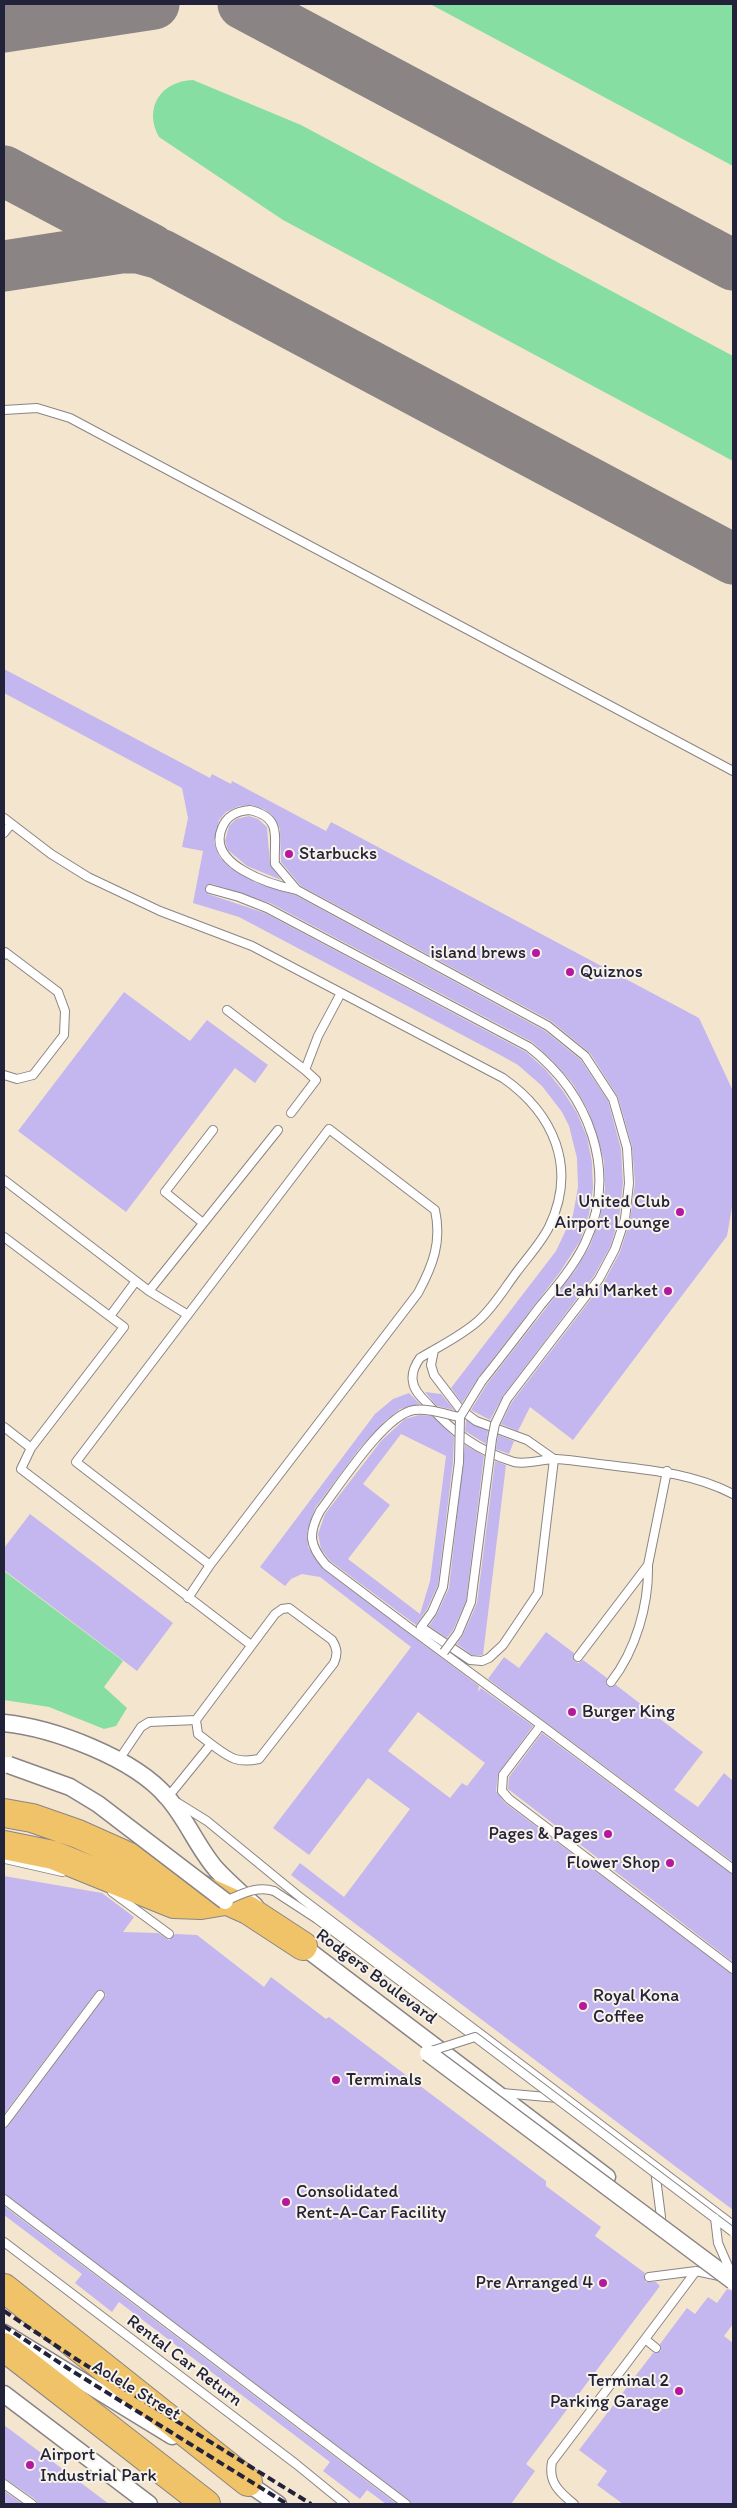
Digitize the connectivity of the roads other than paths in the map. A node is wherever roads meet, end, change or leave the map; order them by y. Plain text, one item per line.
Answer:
1 (4, 410) edge
2 (733, 771) edge
3 (4, 818) edge
4 (11, 824) junction
5 (4, 833) edge
6 (210, 889) dead end
7 (297, 890) junction
8 (4, 955) edge
9 (341, 993) junction
10 (227, 1010) dead end
11 (305, 1070) junction
12 (4, 1076) edge
13 (291, 1113) dead end
14 (212, 1130) dead end
15 (278, 1130) dead end
16 (4, 1180) edge
17 (203, 1223) junction
18 (4, 1236) edge
19 (136, 1281) junction
20 (148, 1291) junction
21 (188, 1315) junction
22 (110, 1316) junction
23 (434, 1350) junction
24 (460, 1417) junction
25 (4, 1427) edge
26 (31, 1448) junction
27 (554, 1459) junction
28 (667, 1471) junction
29 (733, 1494) edge
30 (210, 1565) junction
31 (648, 1565) junction
32 (188, 1598) junction
33 (251, 1645) junction
34 (444, 1652) junction
35 (578, 1657) dead end
36 (611, 1682) dead end
37 (196, 1720) junction
38 (4, 1723) edge
39 (540, 1724) junction
40 (211, 1744) junction
41 (118, 1760) junction
42 (7, 1764) edge
43 (167, 1796) junction
44 (4, 1813) edge
45 (4, 1844) edge
46 (4, 1859) edge
47 (733, 1870) edge
48 (68, 1874) dead end
49 (102, 1888) dead end
50 (225, 1901) junction
51 (169, 1934) dead end
52 (303, 1946) junction
53 (733, 1970) edge
54 (100, 1995) dead end
55 (475, 2037) junction
56 (428, 2053) junction
57 (496, 2093) junction
58 (567, 2099) junction
59 (4, 2124) edge
60 (655, 2165) junction
61 (4, 2199) edge
62 (661, 2218) junction
63 (715, 2218) junction
64 (733, 2225) edge
65 (733, 2232) edge
66 (4, 2242) edge
67 (696, 2271) junction
68 (733, 2272) edge
69 (649, 2277) dead end
70 (733, 2280) edge
71 (4, 2288) edge
72 (4, 2333) edge
73 (645, 2339) junction
74 (4, 2347) edge
75 (656, 2348) dead end
76 (4, 2394) edge
77 (248, 2482) junction
78 (4, 2484) edge
79 (197, 2497) edge
80 (32, 2504) edge
81 (149, 2504) edge
82 (278, 2504) edge
83 (345, 2504) edge
84 (406, 2504) edge
85 (574, 2504) edge

1 - 2 lane
3 - 4 lane
4 - 5 lane
4 - 9 lane
6 - 24 lane, bridge
7 - 7 lane
7 - 34 lane, bridge
8 - 12 lane
9 - 11 lane
9 - 23 lane
10 - 11 lane
11 - 13 lane
14 - 17 lane
15 - 17 lane
16 - 19 lane
17 - 20 lane
18 - 22 lane
19 - 20 lane
19 - 22 lane
20 - 21 lane
21 - 30 lane
21 - 30 lane
22 - 26 lane
23 - 27 lane
23 - 27 lane
24 - 27 lane, bridge
24 - 34 lane, bridge
25 - 26 lane
26 - 32 lane
27 - 28 lane
28 - 29 lane
28 - 31 lane
30 - 32 lane
31 - 35 lane
31 - 36 lane
32 - 33 lane
33 - 37 lane
33 - 40 lane
34 - 39 lane
37 - 40 lane
37 - 41 lane
38 - 41 street, Rodgers Boulevard
39 - 47 lane
39 - 53 lane
40 - 43 lane
41 - 43 street, Rodgers Boulevard
42 - 50 street, bridge
43 - 52 street, Rodgers Boulevard
43 - 58 lane
44 - 52 highway
45 - 50 highway
46 - 48 lane
49 - 51 lane
50 - 55 lane, bridge
50 - 56 street
52 - 57 street, Rodgers Boulevard
54 - 59 lane
55 - 56 lane, bridge
55 - 63 lane, bridge
56 - 70 street, bridge
57 - 58 lane
57 - 62 street, Rodgers Boulevard
58 - 60 lane
60 - 62 lane
60 - 64 lane
61 - 84 lane
62 - 68 street, Rodgers Boulevard
63 - 65 lane, bridge
63 - 70 lane, bridge
66 - 83 lane, Rental Car Return
67 - 69 lane
67 - 70 lane
67 - 73 lane
71 - 77 highway
72 - 77 street, Aolele Street
73 - 75 lane
73 - 85 lane
74 - 79 highway
76 - 81 street
77 - 82 street, Aolele Street
78 - 80 lane

